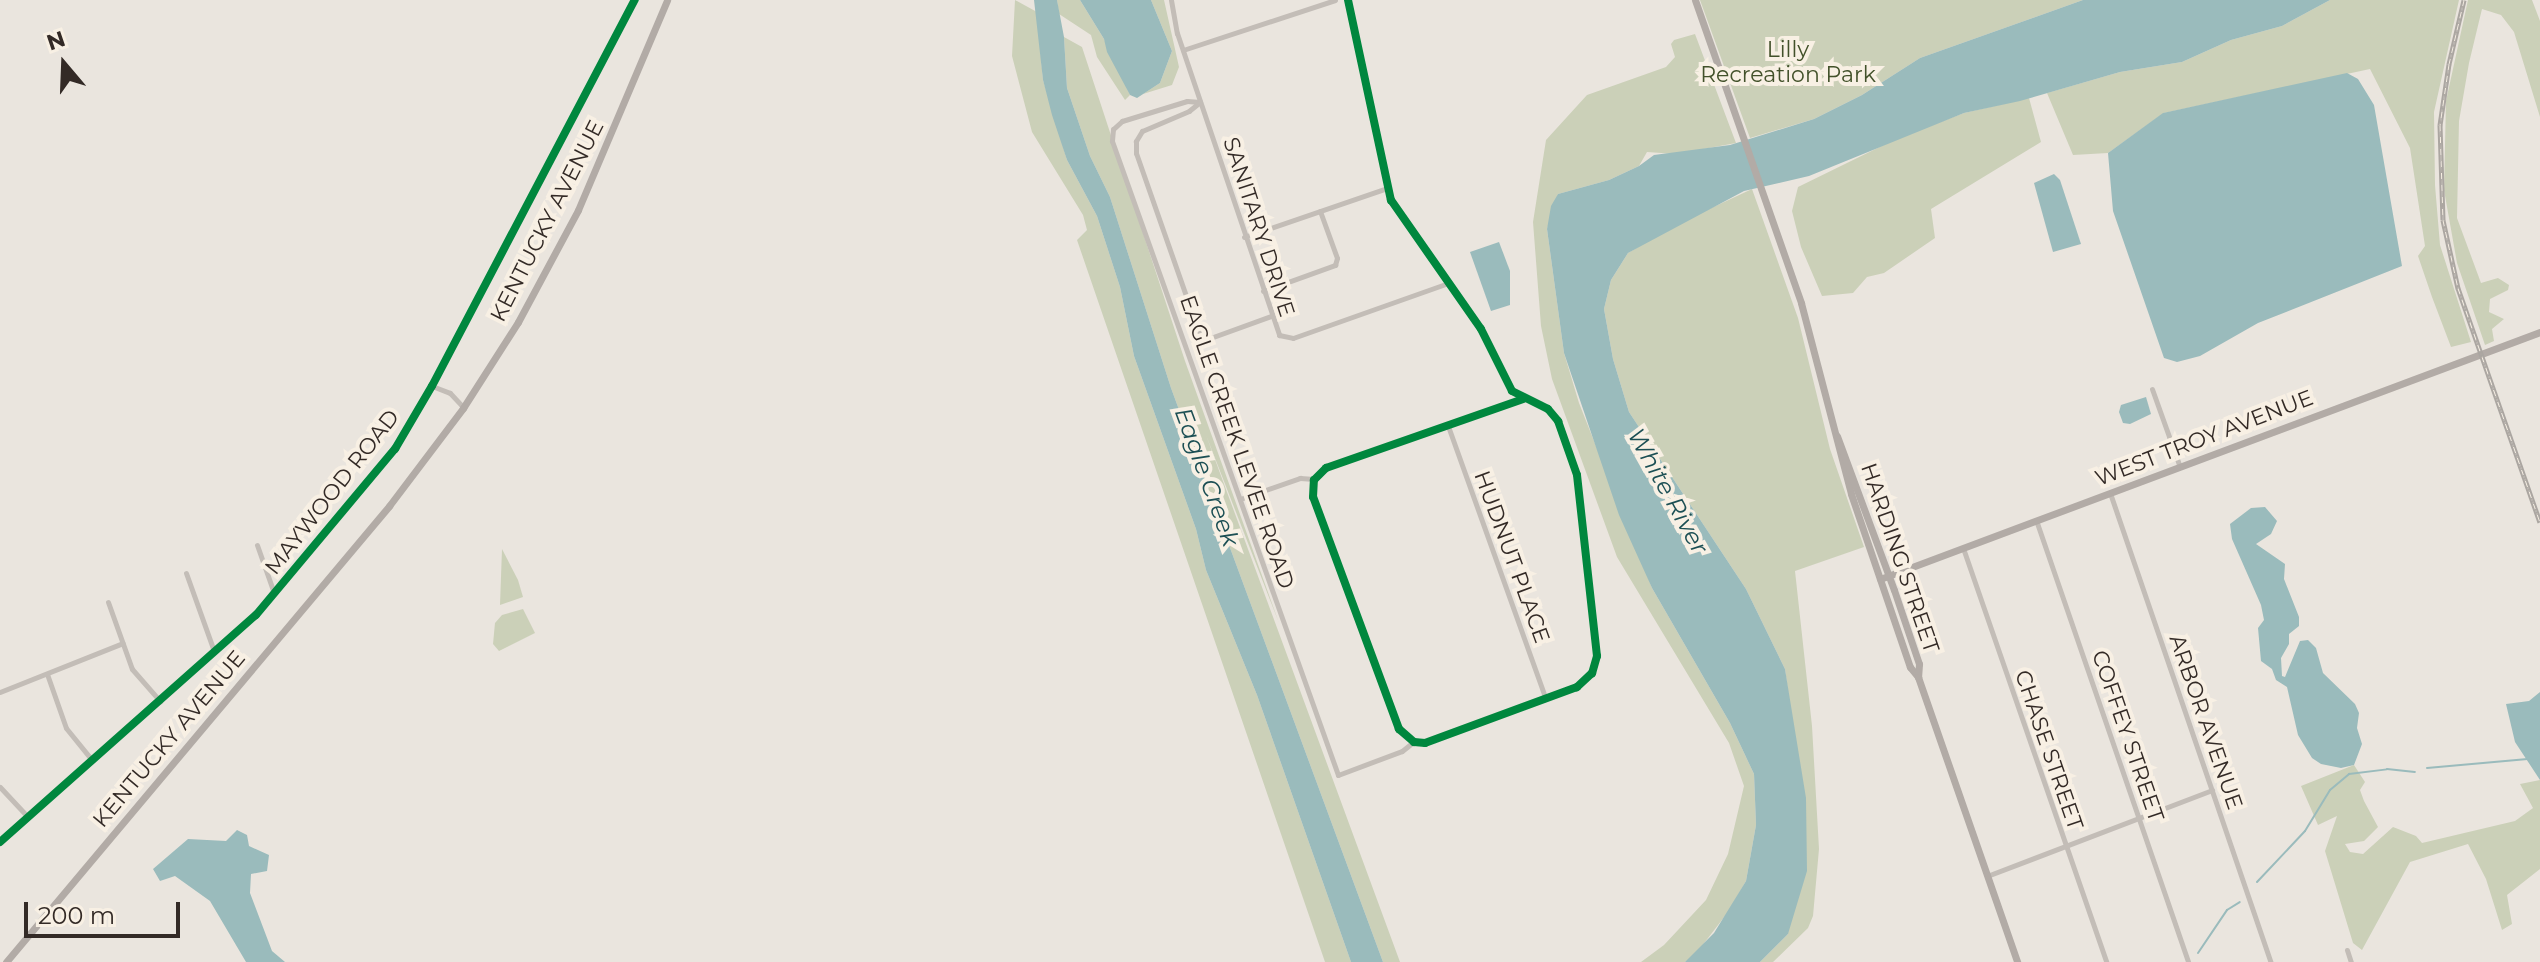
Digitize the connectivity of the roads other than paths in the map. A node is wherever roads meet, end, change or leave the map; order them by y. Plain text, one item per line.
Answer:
1 (635, 0) edge
2 (667, 0) edge
3 (1171, 0) edge
4 (1335, 0) edge
5 (1348, 0) edge
6 (1695, 0) edge
7 (1183, 50) junction
8 (1200, 102) junction
9 (1387, 188) junction
10 (1320, 211) junction
11 (1244, 237) junction
12 (1448, 283) junction
13 (1263, 291) junction
14 (1271, 316) junction
15 (2540, 332) edge
16 (432, 386) junction
17 (2152, 389) dead end
18 (1523, 399) junction
19 (463, 408) junction
20 (1448, 426) junction
21 (1833, 427) junction
22 (2180, 467) junction
23 (1314, 479) junction
24 (2110, 493) junction
25 (1240, 499) junction
26 (2036, 520) junction
27 (257, 545) dead end
28 (1963, 548) junction
29 (186, 573) dead end
30 (1889, 575) junction
31 (1880, 579) junction
32 (275, 594) junction
33 (108, 602) dead end
34 (123, 643) junction
35 (215, 652) junction
36 (47, 674) junction
37 (1918, 677) junction
38 (0, 692) edge
39 (1546, 699) junction
40 (160, 701) junction
41 (1413, 742) junction
42 (92, 760) junction
43 (0, 787) edge
44 (2212, 790) junction
45 (28, 817) junction
46 (2139, 818) junction
47 (0, 842) edge
48 (2066, 846) junction
49 (1987, 876) junction
50 (2347, 950) dead end
51 (6, 962) edge
52 (2017, 962) edge
53 (2106, 962) edge
54 (2188, 962) edge
55 (2271, 962) edge
56 (2351, 962) edge

1 - 16 street, MAYWOOD ROAD
2 - 19 main road, KENTUCKY AVENUE
3 - 7 street, SANITARY DRIVE
4 - 7 street
5 - 9 street
6 - 21 main road
7 - 8 street, SANITARY DRIVE
8 - 11 street, SANITARY DRIVE
8 - 14 street
8 - 25 street, EAGLE CREEK LEVEE ROAD
9 - 10 street
9 - 12 street
10 - 11 street
10 - 13 street
11 - 13 street, SANITARY DRIVE
12 - 14 street, SANITARY DRIVE
12 - 18 street
13 - 14 street, SANITARY DRIVE
15 - 22 main road, WEST TROY AVENUE
16 - 19 street
16 - 32 street, MAYWOOD ROAD
17 - 22 street
18 - 20 street
18 - 39 street
19 - 51 main road, KENTUCKY AVENUE
20 - 23 street
20 - 39 street, HUDNUT PLACE
21 - 30 main road, HARDING STREET
21 - 31 main road, HARDING STREET
22 - 24 main road, WEST TROY AVENUE
23 - 25 street
23 - 41 street
24 - 26 main road, WEST TROY AVENUE
24 - 44 street, ARBOR AVENUE
25 - 41 street, EAGLE CREEK LEVEE ROAD
26 - 28 main road, WEST TROY AVENUE
26 - 46 street, COFFEY STREET
27 - 32 street
28 - 30 main road, WEST TROY AVENUE
28 - 48 street, CHASE STREET
29 - 35 street
30 - 31 main road, WEST TROY AVENUE
30 - 37 main road, HARDING STREET
31 - 37 main road, HARDING STREET
32 - 35 street, MAYWOOD ROAD
33 - 34 street
34 - 36 street
34 - 40 street
35 - 40 street, MAYWOOD ROAD
36 - 38 street
36 - 42 street
37 - 49 main road
39 - 41 street
40 - 42 street, MAYWOOD ROAD
42 - 45 street, MAYWOOD ROAD
43 - 45 street
44 - 46 street
44 - 55 street, ARBOR AVENUE
45 - 47 street, MAYWOOD ROAD
46 - 48 street
46 - 54 street, COFFEY STREET
48 - 49 street
48 - 53 street, CHASE STREET
49 - 52 main road
50 - 56 street

